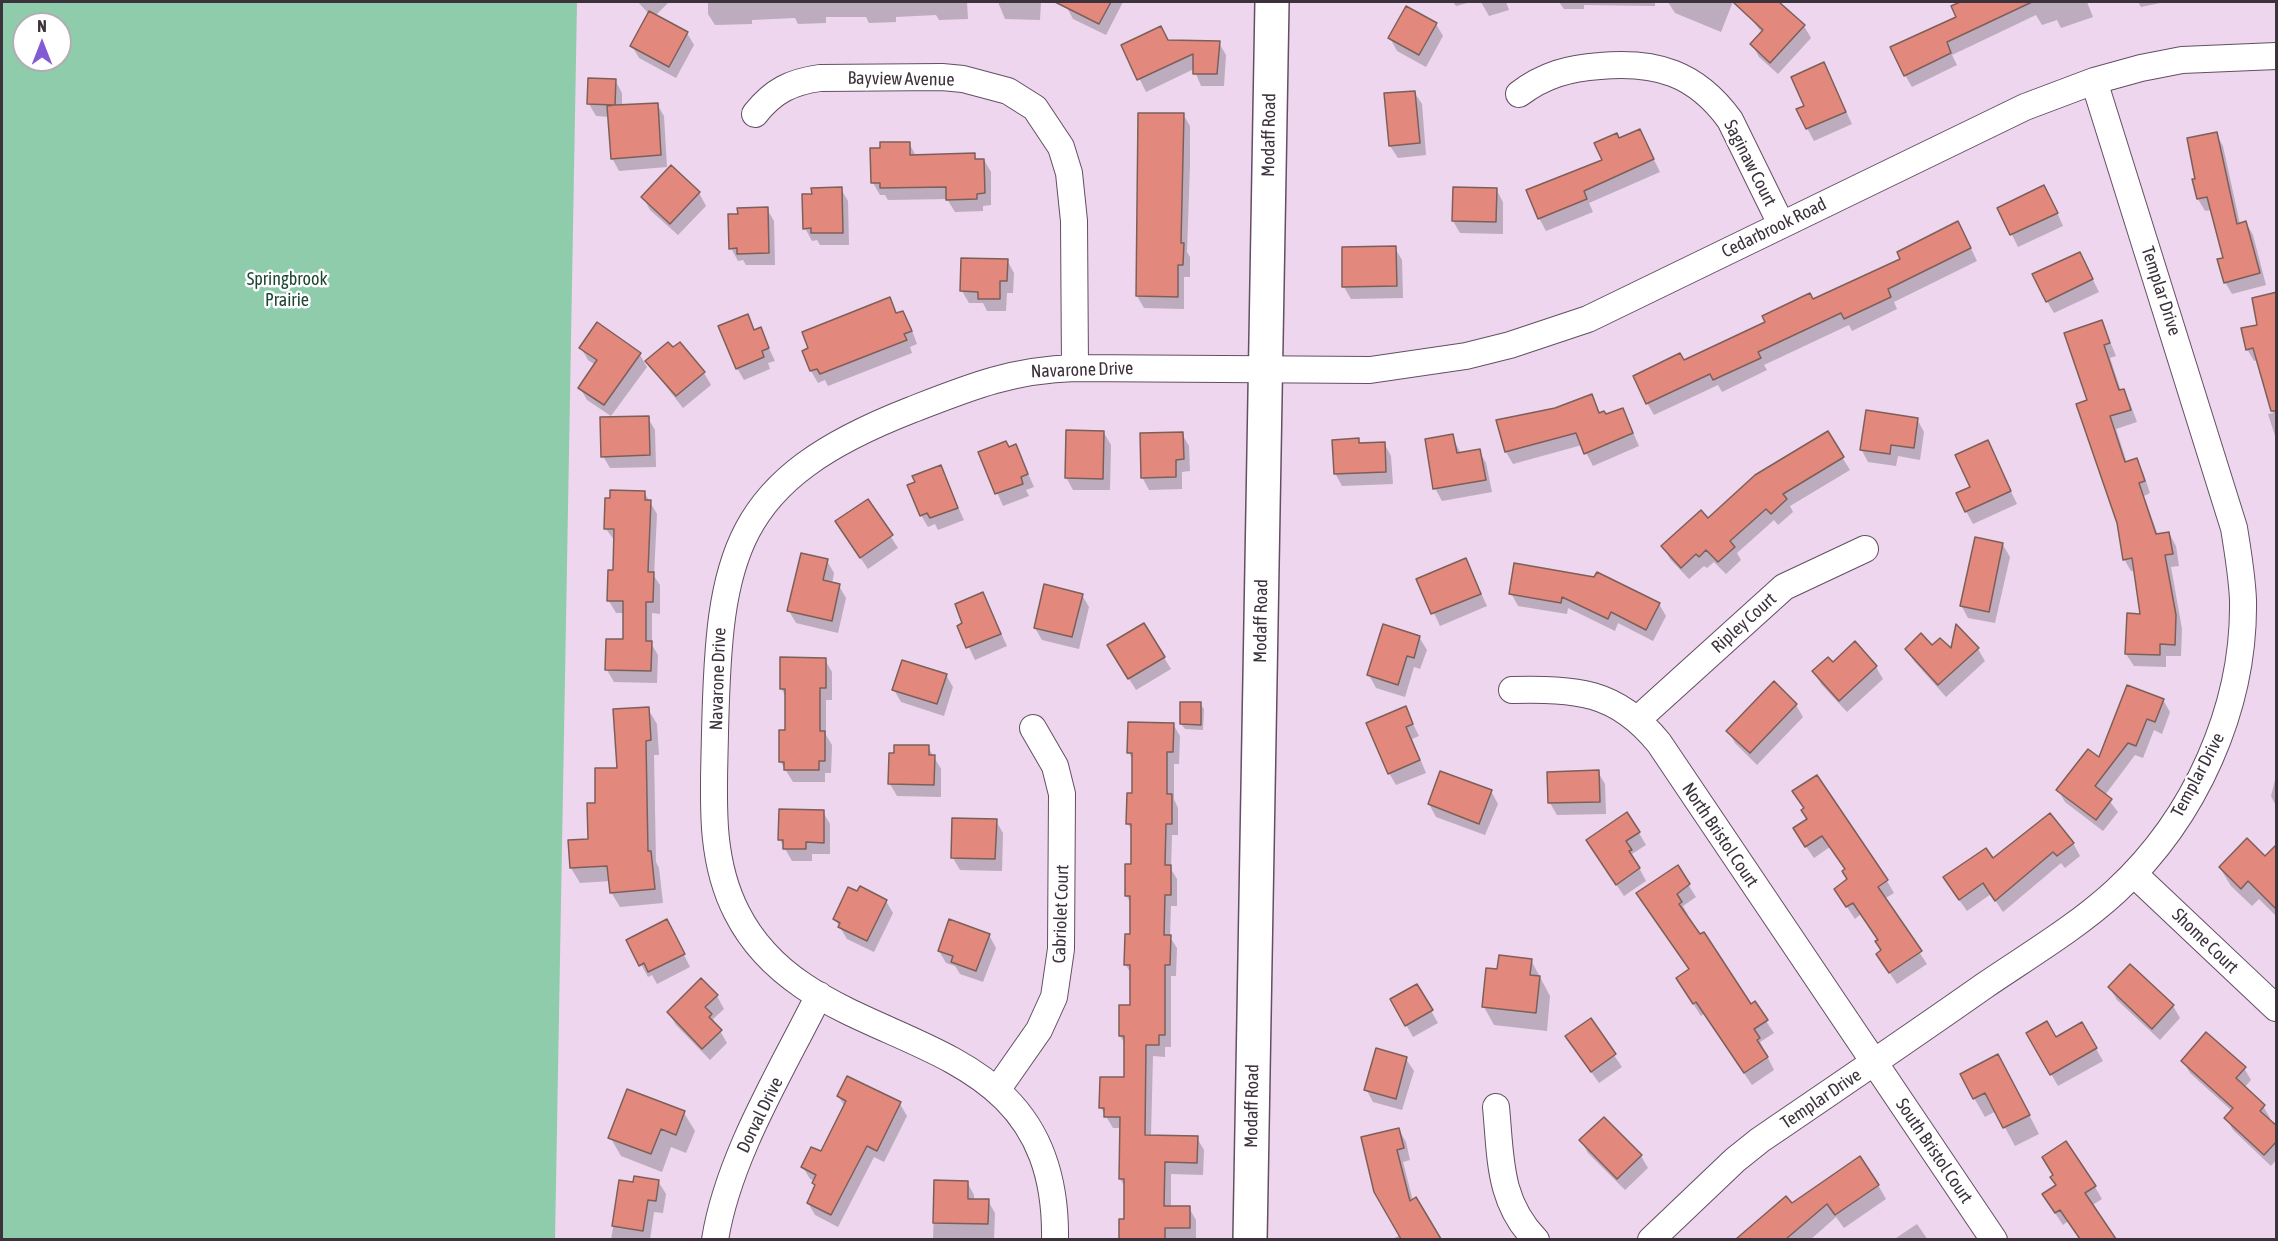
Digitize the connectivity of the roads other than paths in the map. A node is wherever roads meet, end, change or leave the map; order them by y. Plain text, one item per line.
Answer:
1 (1272, 2) edge
2 (2277, 56) edge
3 (2094, 81) junction
4 (1518, 94) dead end
5 (755, 114) dead end
6 (1781, 224) junction
7 (1075, 368) junction
8 (1265, 370) junction
9 (1865, 549) dead end
10 (1512, 690) dead end
11 (1638, 719) junction
12 (1033, 728) dead end
13 (2134, 874) junction
14 (819, 995) junction
15 (2277, 1008) edge
16 (1873, 1064) junction
17 (997, 1090) junction
18 (1496, 1107) dead end
19 (715, 1239) edge
20 (1055, 1239) edge
21 (1250, 1239) edge
22 (1536, 1239) edge
23 (1651, 1239) edge
24 (1994, 1239) edge

1 - 8 street, Modaff Road
2 - 3 street, Cedarbrook Road
3 - 6 street, Cedarbrook Road
3 - 13 street, Templar Drive
4 - 6 street, Saginaw Court
5 - 7 street, Bayview Avenue
6 - 8 street, Cedarbrook Road
7 - 8 street, Navarone Drive
7 - 14 street, Navarone Drive
8 - 21 street, Modaff Road
9 - 11 street, Ripley Court
10 - 11 street, North Bristol Court
11 - 16 street, North Bristol Court
12 - 17 street, Cabriolet Court
13 - 15 street, Shome Court
13 - 16 street, Templar Drive
14 - 17 street, Navarone Drive
14 - 19 street, Dorval Drive
16 - 23 street, Templar Drive
16 - 24 street, South Bristol Court
17 - 20 street, Navarone Drive
18 - 22 street

